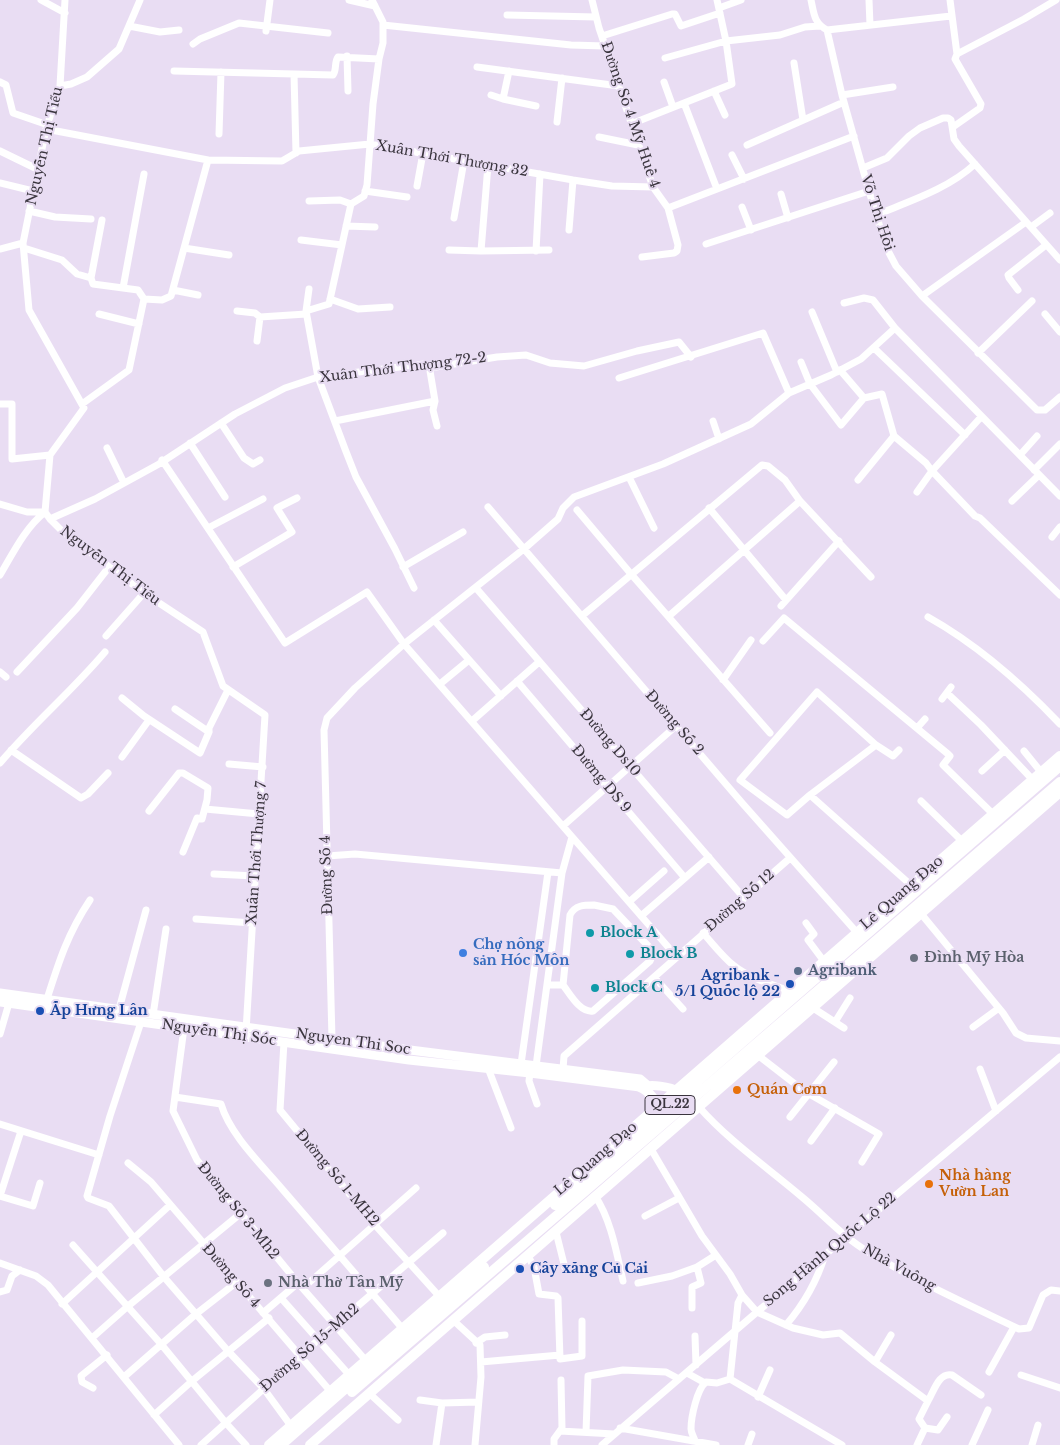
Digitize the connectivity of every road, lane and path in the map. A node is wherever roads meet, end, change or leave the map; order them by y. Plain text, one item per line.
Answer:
1 (41, 0) edge
2 (65, 0) edge
3 (140, 0) edge
4 (270, 0) edge
5 (349, 0) edge
6 (592, 0) edge
7 (717, 0) edge
8 (741, 0) edge
9 (811, 0) edge
10 (870, 0) edge
11 (950, 0) edge
12 (1056, 0) edge
13 (373, 3) edge
14 (719, 10) junction
15 (65, 13) junction
16 (507, 15) dead end
17 (951, 16) junction
18 (596, 17) junction
19 (383, 25) junction
20 (870, 25) junction
21 (129, 26) junction
22 (820, 26) junction
23 (267, 28) junction
24 (179, 30) dead end
25 (827, 30) junction
26 (328, 33) dead end
27 (602, 36) junction
28 (726, 41) junction
29 (193, 44) dead end
30 (605, 46) junction
31 (957, 54) junction
32 (347, 56) junction
33 (665, 58) dead end
34 (379, 59) junction
35 (794, 63) dead end
36 (477, 67) dead end
37 (174, 71) dead end
38 (509, 71) junction
39 (221, 72) junction
40 (294, 74) junction
41 (562, 78) junction
42 (0, 82) edge
43 (664, 82) dead end
44 (60, 86) junction
45 (619, 86) junction
46 (893, 87) dead end
47 (348, 91) dead end
48 (714, 91) junction
49 (491, 95) dead end
50 (843, 98) junction
51 (503, 99) junction
52 (684, 102) junction
53 (536, 106) dead end
54 (673, 107) junction
55 (725, 115) dead end
56 (803, 120) junction
57 (557, 122) dead end
58 (631, 124) junction
59 (47, 127) junction
60 (953, 127) junction
61 (219, 134) dead end
62 (854, 136) junction
63 (599, 137) dead end
64 (370, 144) junction
65 (638, 144) junction
66 (746, 145) dead end
67 (0, 151) edge
68 (296, 153) junction
69 (423, 153) junction
70 (732, 155) dead end
71 (208, 160) junction
72 (464, 161) junction
73 (976, 164) junction
74 (488, 165) junction
75 (863, 168) junction
76 (37, 169) junction
77 (144, 174) dead end
78 (540, 174) junction
79 (744, 178) junction
80 (573, 180) junction
81 (0, 183) edge
82 (417, 186) dead end
83 (653, 188) junction
84 (717, 189) junction
85 (33, 191) junction
86 (365, 191) junction
87 (869, 191) junction
88 (781, 194) dead end
89 (407, 197) dead end
90 (309, 201) dead end
91 (351, 204) junction
92 (742, 207) dead end
93 (668, 208) junction
94 (29, 211) junction
95 (1050, 213) dead end
96 (876, 215) junction
97 (454, 218) dead end
98 (788, 218) junction
99 (91, 219) dead end
100 (102, 220) dead end
101 (1028, 224) junction
102 (346, 226) junction
103 (375, 227) dead end
104 (569, 230) dead end
105 (751, 230) junction
106 (301, 240) dead end
107 (706, 244) dead end
108 (24, 245) junction
109 (342, 245) junction
110 (1046, 245) junction
111 (184, 248) junction
112 (0, 249) edge
113 (449, 250) dead end
114 (536, 250) junction
115 (549, 250) dead end
116 (481, 251) junction
117 (229, 256) dead end
118 (642, 257) dead end
119 (1060, 260) edge
120 (91, 278) junction
121 (123, 288) junction
122 (309, 289) dead end
123 (173, 290) junction
124 (1018, 290) dead end
125 (198, 294) dead end
126 (922, 296) junction
127 (144, 299) junction
128 (330, 299) junction
129 (1032, 301) dead end
130 (844, 303) dead end
131 (390, 307) dead end
132 (237, 311) dead end
133 (306, 312) junction
134 (812, 312) dead end
135 (99, 314) dead end
136 (1044, 314) dead end
137 (260, 317) junction
138 (139, 324) junction
139 (895, 328) junction
140 (1060, 332) edge
141 (257, 340) dead end
142 (874, 348) junction
143 (978, 353) junction
144 (691, 357) junction
145 (801, 362) dead end
146 (429, 366) junction
147 (838, 371) junction
148 (318, 377) junction
149 (619, 378) dead end
150 (810, 384) junction
151 (790, 393) junction
152 (1060, 397) edge
153 (864, 398) junction
154 (435, 401) junction
155 (0, 404) edge
156 (82, 404) junction
157 (982, 417) junction
158 (335, 421) junction
159 (713, 421) dead end
160 (222, 423) junction
161 (438, 426) dead end
162 (965, 435) junction
163 (894, 436) junction
164 (1037, 436) dead end
165 (719, 439) junction
166 (190, 443) junction
167 (1060, 444) edge
168 (106, 448) dead end
169 (50, 454) junction
170 (1020, 455) junction
171 (162, 460) junction
172 (260, 460) dead end
173 (932, 471) junction
174 (1037, 472) junction
175 (629, 477) junction
176 (858, 480) dead end
177 (124, 483) junction
178 (917, 492) dead end
179 (225, 496) dead end
180 (1060, 496) edge
181 (297, 498) dead end
182 (263, 499) dead end
183 (800, 500) junction
184 (1012, 501) dead end
185 (0, 504) edge
186 (488, 506) dead end
187 (709, 508) junction
188 (577, 510) dead end
189 (45, 512) junction
190 (50, 519) junction
191 (1060, 527) edge
192 (208, 528) junction
193 (654, 528) dead end
194 (463, 532) dead end
195 (1052, 536) dead end
196 (839, 541) junction
197 (525, 548) junction
198 (743, 551) junction
199 (110, 567) junction
200 (233, 567) junction
201 (403, 567) junction
202 (1, 573) edge
203 (630, 574) junction
204 (871, 577) dead end
205 (414, 588) dead end
206 (476, 588) junction
207 (144, 594) junction
208 (1060, 595) edge
209 (583, 615) junction
210 (669, 616) junction
211 (928, 617) dead end
212 (434, 620) junction
213 (106, 636) dead end
214 (751, 640) dead end
215 (764, 641) dead end
216 (404, 644) junction
217 (105, 652) dead end
218 (469, 660) junction
219 (539, 662) junction
220 (0, 672) edge
221 (17, 672) dead end
222 (6, 677) dead end
223 (724, 680) junction
224 (517, 681) junction
225 (440, 684) junction
226 (228, 690) junction
227 (946, 693) dead end
228 (501, 696) junction
229 (122, 698) dead end
230 (175, 709) dead end
231 (925, 719) dead end
232 (149, 720) junction
233 (472, 721) junction
234 (1060, 724) edge
235 (677, 725) junction
236 (917, 728) junction
237 (209, 732) junction
238 (770, 733) dead end
239 (876, 745) junction
240 (11, 750) junction
241 (899, 750) dead end
242 (1005, 750) junction
243 (1024, 751) dead end
244 (1060, 756) edge
245 (122, 757) dead end
246 (0, 762) edge
247 (229, 764) dead end
248 (630, 766) junction
249 (1060, 766) edge
250 (263, 767) junction
251 (982, 771) dead end
252 (1041, 772) junction
253 (108, 773) dead end
254 (1032, 779) junction
255 (1060, 782) edge
256 (607, 786) junction
257 (1060, 792) edge
258 (810, 795) junction
259 (921, 801) dead end
260 (205, 809) junction
261 (149, 811) dead end
262 (259, 814) junction
263 (995, 817) junction
264 (563, 826) junction
265 (572, 836) junction
266 (962, 840) junction
267 (183, 852) dead end
268 (326, 856) junction
269 (709, 857) junction
270 (790, 858) junction
271 (664, 871) dead end
272 (548, 872) junction
273 (562, 873) junction
274 (214, 874) dead end
275 (255, 876) junction
276 (685, 878) junction
277 (912, 886) junction
278 (744, 898) junction
279 (90, 900) dead end
280 (629, 902) junction
281 (146, 910) dead end
282 (918, 910) junction
283 (641, 916) junction
284 (196, 920) dead end
285 (556, 920) junction
286 (569, 921) junction
287 (252, 923) junction
288 (806, 923) dead end
289 (166, 929) dead end
290 (703, 933) junction
291 (859, 936) junction
292 (536, 956) junction
293 (676, 956) junction
294 (550, 957) junction
295 (823, 960) junction
296 (654, 977) junction
297 (547, 985) junction
298 (563, 985) junction
299 (620, 987) junction
300 (790, 991) junction
301 (0, 993) edge
302 (629, 998) junction
303 (850, 998) dead end
304 (47, 999) junction
305 (4, 1002) edge
306 (809, 1005) junction
307 (999, 1008) junction
308 (119, 1009) junction
309 (683, 1009) dead end
310 (153, 1014) junction
311 (141, 1022) junction
312 (835, 1022) junction
313 (973, 1027) dead end
314 (184, 1028) junction
315 (844, 1028) dead end
316 (246, 1032) junction
317 (0, 1034) edge
318 (332, 1039) junction
319 (1060, 1041) edge
320 (284, 1042) junction
321 (755, 1052) junction
322 (1060, 1057) edge
323 (834, 1062) dead end
324 (521, 1064) junction
325 (536, 1066) junction
326 (488, 1068) junction
327 (563, 1069) junction
328 (980, 1069) dead end
329 (530, 1073) junction
330 (643, 1086) junction
331 (679, 1091) junction
332 (809, 1093) junction
333 (175, 1097) junction
334 (696, 1103) junction
335 (537, 1104) dead end
336 (835, 1108) junction
337 (658, 1110) junction
338 (996, 1111) junction
339 (790, 1117) dead end
340 (0, 1124) edge
341 (511, 1128) dead end
342 (21, 1131) junction
343 (811, 1141) dead end
344 (651, 1149) junction
345 (99, 1155) junction
346 (862, 1162) dead end
347 (128, 1163) dead end
348 (40, 1183) dead end
349 (416, 1188) dead end
350 (0, 1196) edge
351 (595, 1196) junction
352 (679, 1198) junction
353 (170, 1206) junction
354 (240, 1214) junction
355 (645, 1216) dead end
356 (375, 1224) junction
357 (556, 1232) junction
358 (443, 1233) dead end
359 (846, 1237) junction
360 (134, 1239) junction
361 (203, 1243) junction
362 (73, 1245) dead end
363 (826, 1254) junction
364 (716, 1255) junction
365 (339, 1256) junction
366 (528, 1256) junction
367 (0, 1263) edge
368 (409, 1264) junction
369 (564, 1268) dead end
370 (697, 1268) junction
371 (20, 1270) junction
372 (97, 1271) junction
373 (164, 1277) junction
374 (623, 1281) dead end
375 (237, 1282) junction
376 (638, 1283) dead end
377 (300, 1285) junction
378 (1060, 1291) edge
379 (0, 1292) edge
380 (373, 1295) junction
381 (742, 1295) junction
382 (439, 1296) junction
383 (281, 1298) junction
384 (62, 1304) junction
385 (127, 1307) junction
386 (692, 1308) dead end
387 (757, 1312) junction
388 (196, 1314) junction
389 (266, 1315) junction
390 (454, 1321) junction
391 (582, 1321) dead end
392 (336, 1325) junction
393 (786, 1325) junction
394 (1014, 1326) junction
395 (402, 1328) junction
396 (735, 1332) junction
397 (505, 1335) dead end
398 (891, 1335) dead end
399 (695, 1336) dead end
400 (92, 1338) junction
401 (318, 1340) junction
402 (476, 1343) junction
403 (161, 1344) junction
404 (228, 1351) junction
405 (106, 1355) junction
406 (301, 1356) junction
407 (560, 1357) junction
408 (481, 1362) junction
409 (875, 1362) junction
410 (368, 1364) junction
411 (696, 1365) junction
412 (770, 1370) dead end
413 (989, 1372) dead end
414 (687, 1373) junction
415 (1021, 1375) dead end
416 (124, 1377) junction
417 (352, 1378) junction
418 (679, 1379) junction
419 (730, 1379) junction
420 (561, 1380) dead end
421 (192, 1381) junction
422 (705, 1383) junction
423 (93, 1388) dead end
424 (1060, 1388) edge
425 (264, 1389) junction
426 (331, 1392) junction
427 (370, 1394) junction
428 (981, 1395) dead end
429 (758, 1397) junction
430 (420, 1400) dead end
431 (928, 1401) junction
432 (478, 1402) junction
433 (442, 1403) junction
434 (988, 1410) dead end
435 (154, 1415) junction
436 (947, 1417) dead end
437 (398, 1420) dead end
438 (225, 1422) junction
439 (1038, 1425) dead end
440 (292, 1426) junction
441 (620, 1428) junction
442 (925, 1428) junction
443 (560, 1431) junction
444 (586, 1432) junction
445 (614, 1434) junction
446 (752, 1434) dead end
447 (695, 1441) junction
448 (687, 1442) edge
449 (179, 1445) edge
450 (201, 1445) edge
451 (246, 1445) edge
452 (269, 1445) edge
453 (281, 1445) edge
454 (291, 1445) edge
455 (310, 1445) edge
456 (436, 1445) edge
457 (474, 1445) edge
458 (554, 1445) edge
459 (602, 1445) edge
460 (716, 1445) edge
461 (748, 1445) edge
462 (842, 1445) edge
463 (917, 1445) edge
464 (972, 1445) edge
465 (1032, 1445) edge

1 - 15 street
2 - 15 street, Nguyễn Thị Tiểu
3 - 21 street
4 - 23 street
5 - 13 street
6 - 18 street, Đường Số 4 Mỹ Huề 4
7 - 14 street
8 - 14 street
9 - 22 street
10 - 20 street
11 - 17 street
12 - 31 street
13 - 19 street
14 - 27 street
14 - 28 street
15 - 44 street, Nguyễn Thị Tiểu
16 - 18 street
17 - 20 street
17 - 31 street
18 - 27 street, Đường Số 4 Mỹ Huề 4
19 - 30 street
19 - 34 street
20 - 25 street
21 - 24 street
21 - 44 street
22 - 25 street
22 - 28 street
23 - 26 street
23 - 29 street
25 - 50 street, Võ Thị Hồi
27 - 30 street, Đường Số 4 Mỹ Huề 4
28 - 33 street
28 - 48 street
30 - 45 street, Đường Số 4 Mỹ Huề 4
31 - 60 street
32 - 34 street
32 - 40 street
32 - 47 street
34 - 64 street
35 - 56 street
36 - 38 street
37 - 39 street
38 - 41 street
38 - 51 street
39 - 40 street
39 - 61 street
40 - 68 street
41 - 45 street
41 - 57 street
42 - 59 street, Xuân Thới Thượng 32
43 - 54 street
44 - 59 street, Nguyễn Thị Tiểu
45 - 58 street, Đường Số 4 Mỹ Huề 4
46 - 50 street
48 - 52 street
48 - 55 street
49 - 51 street
50 - 56 street
50 - 62 street, Võ Thị Hồi
51 - 53 street
52 - 54 street
52 - 84 street
54 - 58 street
56 - 66 street
58 - 65 street, Đường Số 4 Mỹ Huề 4
59 - 71 street, Xuân Thới Thượng 32
59 - 76 street, Nguyễn Thị Tiểu
60 - 73 street
60 - 75 street
62 - 75 street, Võ Thị Hồi
62 - 79 street
63 - 65 street
64 - 68 street, Xuân Thới Thượng 32
64 - 69 street, Xuân Thới Thượng 32
64 - 86 street
65 - 83 street, Đường Số 4 Mỹ Huề 4
67 - 76 street
68 - 71 street, Xuân Thới Thượng 32
69 - 72 street, Xuân Thới Thượng 32
69 - 82 street
70 - 79 street
71 - 111 street
72 - 74 street, Xuân Thới Thượng 32
72 - 97 street
73 - 96 street
73 - 101 street
74 - 78 street, Xuân Thới Thượng 32
74 - 116 street
75 - 87 street, Võ Thị Hồi
76 - 85 street, Nguyễn Thị Tiểu
77 - 121 street
78 - 80 street, Xuân Thới Thượng 32
78 - 114 street
79 - 84 street
80 - 83 street, Xuân Thới Thượng 32
80 - 104 street
81 - 85 street
83 - 93 street, Đường Số 4 Mỹ Huề 4
84 - 93 street
85 - 94 street, Nguyễn Thị Tiểu
86 - 89 street
86 - 91 street
87 - 96 street, Võ Thị Hồi
87 - 98 street
88 - 98 street
90 - 91 street
91 - 102 street
92 - 105 street
93 - 118 street
94 - 99 street
94 - 108 street, Nguyễn Thị Tiểu
95 - 101 street
96 - 126 street, Võ Thị Hồi
98 - 105 street
100 - 120 street
101 - 110 street
101 - 126 street
102 - 103 street
102 - 109 street
105 - 107 street
106 - 109 street
108 - 112 street
108 - 120 street
108 - 156 street, Nguyễn Thị Tiểu
109 - 128 street
110 - 119 street
110 - 124 street
111 - 117 street
111 - 123 street
113 - 116 street
114 - 115 street
114 - 116 street
120 - 121 street
121 - 127 street
122 - 133 street
123 - 125 street
123 - 127 street
126 - 143 street, Võ Thị Hồi
127 - 138 street
128 - 131 street
128 - 133 street
129 - 143 street
130 - 139 street
132 - 137 street
133 - 137 street
133 - 148 street
134 - 147 street
135 - 138 street
136 - 140 street
137 - 141 street
138 - 156 street
139 - 142 street
139 - 157 street
142 - 147 street
142 - 162 street
143 - 152 street, Võ Thị Hồi
144 - 146 street, Xuân Thới Thượng 72-2
144 - 149 street
144 - 151 street
145 - 150 street
146 - 148 street, Xuân Thới Thượng 72-2
146 - 154 street
147 - 150 street
147 - 153 street
148 - 158 street
148 - 160 street, Xuân Thới Thượng 72-2
150 - 151 street
150 - 153 street
151 - 165 street
153 - 163 street
154 - 158 street
154 - 161 street
155 - 169 street
156 - 169 street
157 - 162 street
157 - 170 street
158 - 201 street
159 - 165 street
160 - 166 street, Xuân Thới Thượng 72-2
160 - 172 street
162 - 173 street
163 - 173 street
163 - 176 street
164 - 170 street
165 - 175 street
166 - 171 street, Xuân Thới Thượng 72-2
166 - 179 street
167 - 174 street
168 - 177 street
169 - 189 street
170 - 174 street
171 - 177 street, Xuân Thới Thượng 72-2
171 - 192 street
173 - 178 street
173 - 208 street
174 - 180 street
174 - 184 street
175 - 193 street
175 - 197 street
177 - 190 street, Xuân Thới Thượng 72-2
181 - 200 street
182 - 192 street
183 - 187 street
183 - 196 street
183 - 198 street
185 - 189 street
186 - 197 street, Đường Số 2
187 - 198 street
187 - 203 street
188 - 203 street
189 - 190 street, Nguyễn Thị Tiểu
189 - 202 street
190 - 199 street, Nguyễn Thị Tiểu
191 - 195 street
192 - 200 street
194 - 201 street
196 - 198 street
196 - 204 street
197 - 206 street
197 - 209 street, Đường Số 2
198 - 210 street
199 - 207 street, Nguyễn Thị Tiểu
199 - 221 street
200 - 216 street
201 - 205 street
203 - 209 street
203 - 210 street
206 - 212 street
206 - 219 street, Đường Ds10
207 - 213 street
207 - 226 street, Nguyễn Thị Tiểu
209 - 235 street, Đường Số 2
210 - 223 street
211 - 234 street
212 - 216 street
212 - 218 street
214 - 223 street
215 - 236 street
216 - 225 street
216 - 268 street, Đường Số 4
217 - 240 street
218 - 225 street
218 - 228 street
219 - 224 street
219 - 248 street, Đường Ds10
220 - 222 street
223 - 238 street
224 - 228 street
224 - 256 street, Đường DS 9
225 - 233 street
226 - 237 street
226 - 250 street, Xuân Thới Thượng 7
227 - 242 street
228 - 233 street
229 - 232 street
230 - 237 street
231 - 236 street
232 - 237 street
232 - 245 street
233 - 264 street
235 - 248 street
235 - 270 street, Đường Số 2
236 - 263 street
239 - 241 street
239 - 258 street
239 - 258 street
240 - 246 street
240 - 253 street
242 - 251 street
242 - 254 street
243 - 252 street
244 - 252 highway, Lê Quang Đạo / QL.22
247 - 250 street
248 - 256 street
248 - 269 street, Đường Ds10
249 - 263 highway, Lê Quang Đạo / QL.22
250 - 262 street, Xuân Thới Thượng 7
252 - 254 highway, Lê Quang Đạo / QL.22
254 - 263 highway, Lê Quang Đạo / QL.22
255 - 282 highway, Lê Quang Đạo / QL.22
256 - 264 street
256 - 276 street, Đường DS 9
257 - 282 highway, Lê Quang Đạo / QL.22
258 - 277 street
259 - 266 street
260 - 261 street
260 - 262 street
260 - 267 street
262 - 275 street, Xuân Thới Thượng 7
263 - 266 highway, Lê Quang Đạo / QL.22
263 - 291 highway, Lê Quang Đạo / QL.22
264 - 265 street
265 - 273 street
265 - 280 street
266 - 277 highway, Lê Quang Đạo / QL.22
268 - 272 street
268 - 318 street, Đường Số 4
269 - 276 street
269 - 278 street, Đường Ds10
270 - 278 street, Đường Số 12
270 - 291 street, Đường Số 2
271 - 280 street
272 - 273 street
272 - 292 street
273 - 285 street
274 - 275 street
275 - 287 street, Xuân Thới Thượng 7
276 - 283 street
277 - 291 highway, Lê Quang Đạo / QL.22
278 - 290 street, Đường Số 12
279 - 304 street
280 - 283 street
281 - 308 street
282 - 306 highway, Lê Quang Đạo / QL.22
282 - 307 street
283 - 293 street
284 - 287 street
285 - 286 street
285 - 294 street
286 - 298 street
286 - 299 street
287 - 316 street, Xuân Thới Thượng 7
288 - 295 street
289 - 310 street
290 - 293 street, Đường Số 12
290 - 300 street
291 - 295 highway, Lê Quang Đạo / QL.22
291 - 331 highway, Lê Quang Đạo / QL.22
292 - 294 street
292 - 324 street
293 - 296 street, Đường Số 12
294 - 297 street
295 - 300 highway, Lê Quang Đạo / QL.22
296 - 302 street, Đường Số 12
296 - 309 street
297 - 298 street
297 - 325 street
298 - 299 street
299 - 302 street
300 - 331 highway, Lê Quang Đạo / QL.22
301 - 304 main road, Nguyen Thi Soc
302 - 327 street, Đường Số 12
303 - 312 street
304 - 308 main road, Nguyen Thi Soc
305 - 311 main road, Nguyễn Thị Sóc
305 - 317 street
306 - 312 street
306 - 321 highway, Lê Quang Đạo / QL.22
307 - 313 street
307 - 319 street
308 - 310 main road, Nguyen Thi Soc
310 - 316 main road, Nguyen Thi Soc
311 - 314 main road, Nguyễn Thị Sóc
311 - 345 street
312 - 315 street
314 - 316 main road, Nguyễn Thị Sóc
314 - 333 street, Đường Số 3-Mh2
316 - 318 main road, Nguyen Thi Soc
316 - 320 main road, Nguyễn Thị Sóc
318 - 324 main road, Nguyen Thi Soc
320 - 326 main road, Nguyễn Thị Sóc
320 - 356 street, Đường Số 1-MH2
321 - 332 street
321 - 334 highway, Lê Quang Đạo / QL.22
322 - 338 street, Song Hành Quốc Lộ 22
323 - 332 street
324 - 325 main road, Nguyen Thi Soc
325 - 327 main road, Nguyen Thi Soc
326 - 329 main road, Nguyễn Thị Sóc
326 - 341 street
327 - 330 main road, Nguyen Thi Soc
328 - 338 street
329 - 330 main road, Nguyễn Thị Sóc
329 - 335 street
330 - 331 main road, Nguyen Thi Soc
330 - 337 highway
331 - 334 main road, Nguyen Thi Soc
331 - 337 highway, Lê Quang Đạo / QL.22
332 - 336 street
332 - 339 street
333 - 354 street, Đường Số 3-Mh2
333 - 365 street
334 - 344 highway, Lê Quang Đạo / QL.22
334 - 359 street, Nhà Vuông
334 - 454 highway, Lê Quang Đạo / QL.22
336 - 343 street
336 - 346 street
337 - 382 highway, Lê Quang Đạo / QL.22
337 - 410 highway, Lê Quang Đạo / QL.22
338 - 359 street, Song Hành Quốc Lộ 22
340 - 342 street
342 - 345 street
342 - 350 street
344 - 351 highway, Lê Quang Đạo / QL.22
344 - 352 street
345 - 360 street
347 - 353 street, Đường Số 4
348 - 350 street
349 - 356 street
351 - 357 highway, Lê Quang Đạo / QL.22
351 - 374 street
352 - 355 street
352 - 364 street
353 - 360 street
353 - 361 street, Đường Số 4
354 - 361 street
354 - 377 street, Đường Số 3-Mh2
356 - 365 street
356 - 368 street, Đường Số 1-MH2
357 - 366 highway, Lê Quang Đạo / QL.22
357 - 369 street
358 - 368 street, Đường Số 15-Mh2
359 - 363 street, Song Hành Quốc Lộ 22
359 - 394 street, Nhà Vuông
360 - 372 street
360 - 373 street
361 - 373 street
361 - 375 street, Đường Số 4
362 - 372 street
363 - 387 street, Song Hành Quốc Lộ 22
363 - 393 street
364 - 370 street
364 - 381 street
365 - 377 street
365 - 380 street
366 - 390 highway, Lê Quang Đạo / QL.22
366 - 407 street
367 - 371 street
368 - 380 street, Đường Số 15-Mh2
368 - 382 street, Đường Số 1-MH2
370 - 376 street
370 - 386 street
371 - 379 street
371 - 384 street
372 - 384 street
372 - 385 street
373 - 385 street
373 - 388 street
375 - 388 street
375 - 389 street, Đường Số 4
377 - 383 street
377 - 392 street, Đường Số 3-Mh2
378 - 394 street
380 - 392 street, Đường Số 15-Mh2
380 - 395 street
381 - 387 street
381 - 396 street
382 - 395 highway, Lê Quang Đạo / QL.22
383 - 389 street
383 - 401 street
384 - 400 street
385 - 400 street
385 - 403 street
387 - 393 street
387 - 396 street, Song Hành Quốc Lộ 22
388 - 403 street
388 - 404 street
389 - 404 street
389 - 406 street, Đường Số 4
390 - 402 street
390 - 427 highway, Lê Quang Đạo / QL.22
391 - 407 street
392 - 401 street, Đường Số 15-Mh2
392 - 410 street, Đường Số 3-Mh2
393 - 409 street
394 - 413 street
395 - 410 highway, Lê Quang Đạo / QL.22
396 - 411 street, Song Hành Quốc Lộ 22
396 - 419 street
397 - 402 street
398 - 409 street
399 - 411 street
400 - 405 street
401 - 406 street, Đường Số 15-Mh2
401 - 417 street
402 - 408 street
403 - 416 street
403 - 421 street
404 - 421 street
404 - 425 street
405 - 416 street
405 - 423 street
406 - 425 street, Đường Số 15-Mh2
406 - 426 street, Đường Số 4
407 - 408 street
408 - 432 street
409 - 431 street
410 - 417 highway, Lê Quang Đạo / QL.22
411 - 414 street, Song Hành Quốc Lộ 22
412 - 429 street
414 - 418 street, Song Hành Quốc Lộ 22
414 - 422 street
415 - 424 street
416 - 435 street
417 - 426 highway, Lê Quang Đạo / QL.22
417 - 453 highway, Lê Quang Đạo / QL.22
418 - 441 street, Song Hành Quốc Lộ 22
418 - 444 street
419 - 422 street
419 - 429 street
420 - 443 street
421 - 435 street
421 - 438 street
422 - 447 street
425 - 438 street, Đường Số 15-Mh2
425 - 440 street
426 - 440 highway, Lê Quang Đạo / QL.22
427 - 437 street
427 - 455 highway, Lê Quang Đạo / QL.22
428 - 431 street
429 - 462 street
430 - 433 street
431 - 442 street
432 - 433 street
432 - 457 street
433 - 456 street
434 - 464 street
435 - 449 street
436 - 442 street
438 - 450 street, Đường Số 15-Mh2
438 - 451 street
439 - 465 street
440 - 452 highway, Lê Quang Đạo / QL.22
441 - 445 street, Song Hành Quốc Lộ 22
441 - 448 street
442 - 463 street
443 - 444 street
443 - 458 street
444 - 445 street
445 - 459 street, Song Hành Quốc Lộ 22
446 - 461 street
447 - 448 street
447 - 460 street

